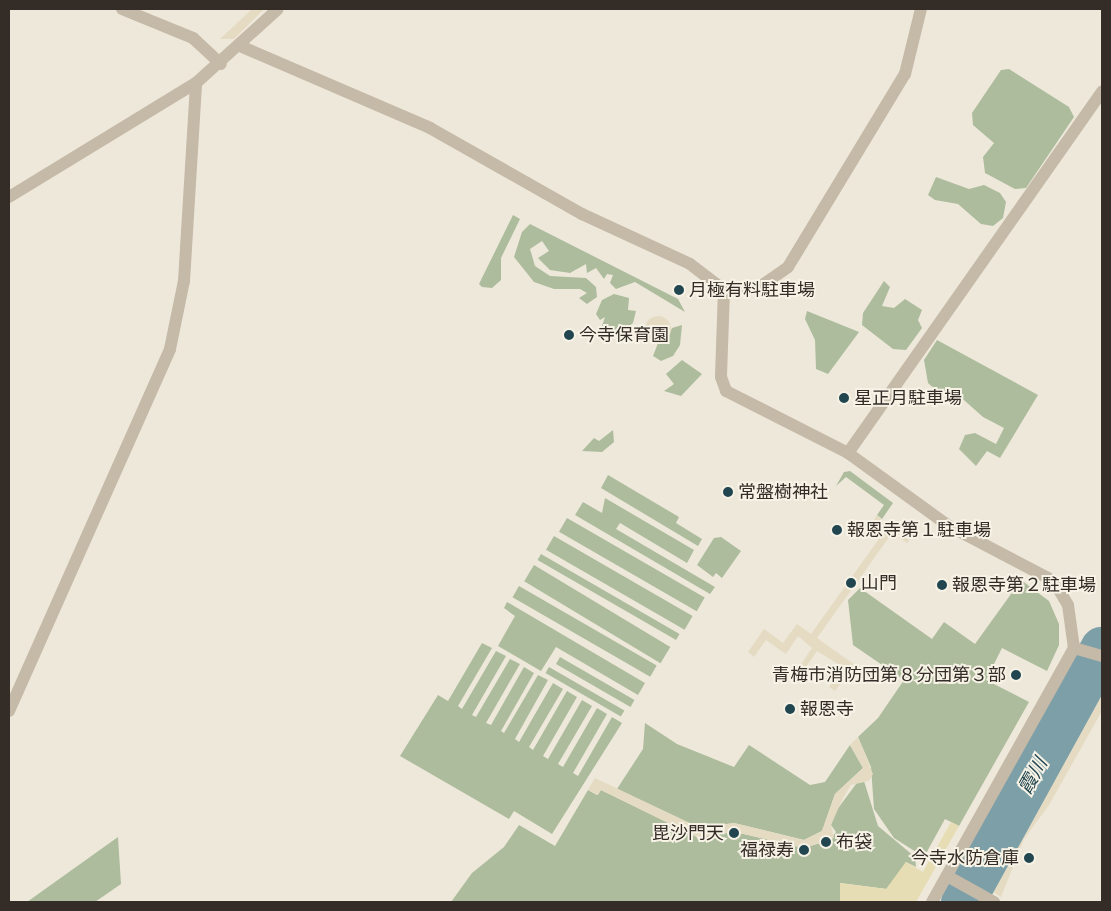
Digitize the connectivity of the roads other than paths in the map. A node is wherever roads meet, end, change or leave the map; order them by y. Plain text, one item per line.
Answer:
1 (122, 9) edge
2 (278, 9) edge
3 (921, 9) edge
4 (240, 46) junction
5 (221, 64) junction
6 (196, 83) junction
7 (1102, 91) edge
8 (9, 197) edge
9 (724, 290) junction
10 (848, 453) junction
11 (1079, 648) junction
12 (1102, 656) edge
13 (9, 711) edge
14 (951, 879) junction
15 (991, 901) edge
16 (932, 902) edge

1 - 5 street
2 - 4 street
3 - 9 street
4 - 5 street
4 - 9 street
5 - 6 street
6 - 8 street
6 - 13 street
7 - 10 street
9 - 10 street
10 - 11 street
11 - 12 street
11 - 14 street
14 - 15 street
14 - 16 street

